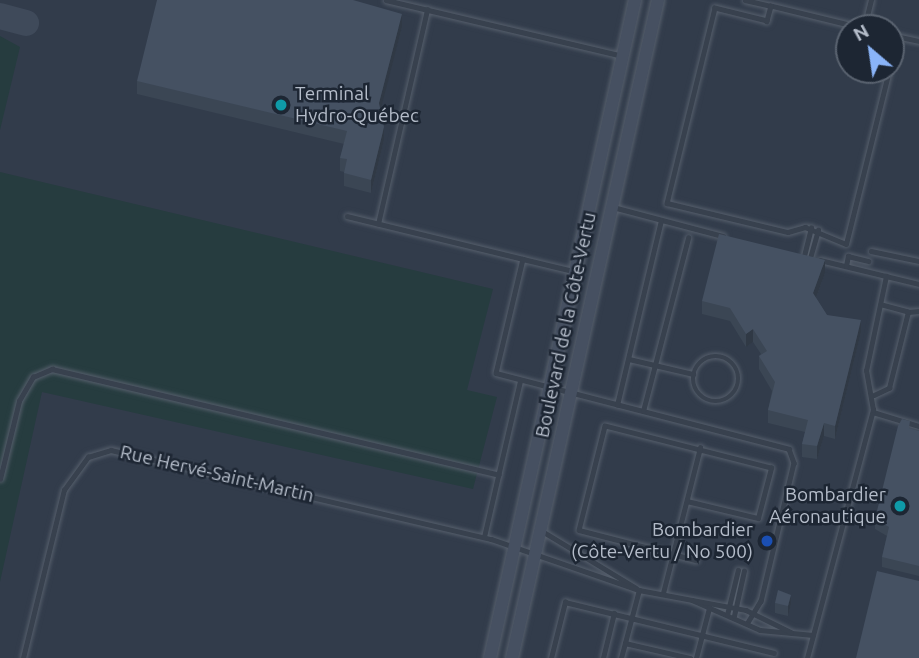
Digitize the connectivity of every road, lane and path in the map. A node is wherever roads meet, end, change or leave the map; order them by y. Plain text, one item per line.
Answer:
1 (386, 0) edge
2 (635, 0) edge
3 (658, 0) edge
4 (745, 0) edge
5 (771, 6) junction
6 (427, 10) junction
7 (835, 21) edge
8 (623, 56) junction
9 (886, 84) edge
10 (612, 207) junction
11 (347, 216) dead end
12 (661, 221) junction
13 (378, 224) junction
14 (811, 228) junction
15 (818, 230) junction
16 (727, 237) edge
17 (688, 238) dead end
18 (871, 251) dead end
19 (804, 256) junction
20 (523, 259) junction
21 (869, 261) dead end
22 (919, 261) edge
23 (846, 267) junction
24 (575, 271) junction
25 (886, 276) junction
26 (919, 284) edge
27 (881, 305) junction
28 (919, 311) edge
29 (908, 312) junction
30 (629, 359) junction
31 (655, 365) junction
32 (693, 374) junction
33 (520, 381) junction
34 (549, 389) junction
35 (571, 393) junction
36 (874, 395) junction
37 (617, 405) junction
38 (643, 411) junction
39 (873, 412) junction
40 (919, 426) edge
41 (701, 448) junction
42 (499, 475) junction
43 (0, 479) edge
44 (687, 501) junction
45 (541, 530) junction
46 (484, 537) junction
47 (513, 549) junction
48 (674, 554) junction
49 (535, 556) junction
50 (696, 560) dead end
51 (639, 590) junction
52 (663, 593) junction
53 (691, 600) junction
54 (711, 601) junction
55 (729, 606) junction
56 (736, 607) junction
57 (709, 610) junction
58 (614, 613) junction
59 (754, 613) junction
60 (727, 615) junction
61 (734, 616) junction
62 (632, 617) junction
63 (748, 623) junction
64 (791, 632) junction
65 (702, 634) junction
66 (813, 635) junction
67 (625, 642) junction
68 (774, 653) dead end
69 (23, 658) edge
70 (490, 658) edge
71 (512, 658) edge
72 (551, 658) edge
73 (603, 658) edge
74 (621, 658) edge
75 (690, 658) edge
76 (696, 658) edge
77 (807, 658) edge

1 - 6 lane
2 - 8 street, Boulevard de la Côte-Vertu
3 - 10 street, Boulevard de la Côte-Vertu
4 - 5 lane
5 - 7 lane
5 - 14 lane
6 - 8 lane
6 - 13 lane
8 - 24 street, Boulevard de la Côte-Vertu
9 - 15 lane
10 - 12 lane
10 - 35 street, Boulevard de la Côte-Vertu
11 - 13 lane
12 - 16 lane
12 - 30 lane
13 - 20 lane
14 - 15 lane
14 - 19 lane
15 - 19 lane
17 - 31 lane
18 - 22 lane
19 - 23 lane
20 - 24 lane
20 - 33 lane
21 - 23 lane
23 - 25 lane
24 - 34 street, Boulevard de la Côte-Vertu
25 - 26 lane
25 - 27 lane
27 - 29 lane
27 - 36 lane
28 - 29 lane
29 - 36 lane
30 - 31 lane
30 - 37 lane
31 - 32 lane
31 - 38 lane
32 - 32 lane
33 - 34 lane
33 - 42 lane
34 - 35 lane
34 - 47 street, Boulevard de la Côte-Vertu
35 - 37 lane
35 - 45 street, Boulevard de la Côte-Vertu
36 - 39 lane
37 - 38 lane
38 - 59 lane
39 - 40 lane
39 - 66 lane
41 - 44 lane
41 - 44 lane
41 - 48 lane
42 - 43 lane
42 - 46 lane
44 - 48 lane
45 - 49 street, Boulevard de la Côte-Vertu
45 - 51 lane
46 - 47 lane, Rue Hervé-Saint-Martin
46 - 69 lane, Rue Hervé-Saint-Martin
47 - 49 lane, Rue Hervé-Saint-Martin
47 - 70 street, Boulevard de la Côte-Vertu
48 - 50 lane
48 - 52 lane
49 - 51 lane, Rue Hervé-Saint-Martin
49 - 71 street, Boulevard de la Côte-Vertu
51 - 52 lane
51 - 62 lane
52 - 53 lane
53 - 54 lane
53 - 57 lane
54 - 55 lane
54 - 57 lane
55 - 56 lane
55 - 56 lane
55 - 60 lane
56 - 59 lane
56 - 61 lane
57 - 60 lane
57 - 65 lane
58 - 62 lane
58 - 72 lane
58 - 73 lane
59 - 63 lane
59 - 64 lane
60 - 61 lane
61 - 63 lane
62 - 65 lane
62 - 67 lane
63 - 64 lane
64 - 66 lane
65 - 68 lane
65 - 76 lane
66 - 77 lane
67 - 74 lane
67 - 75 lane

